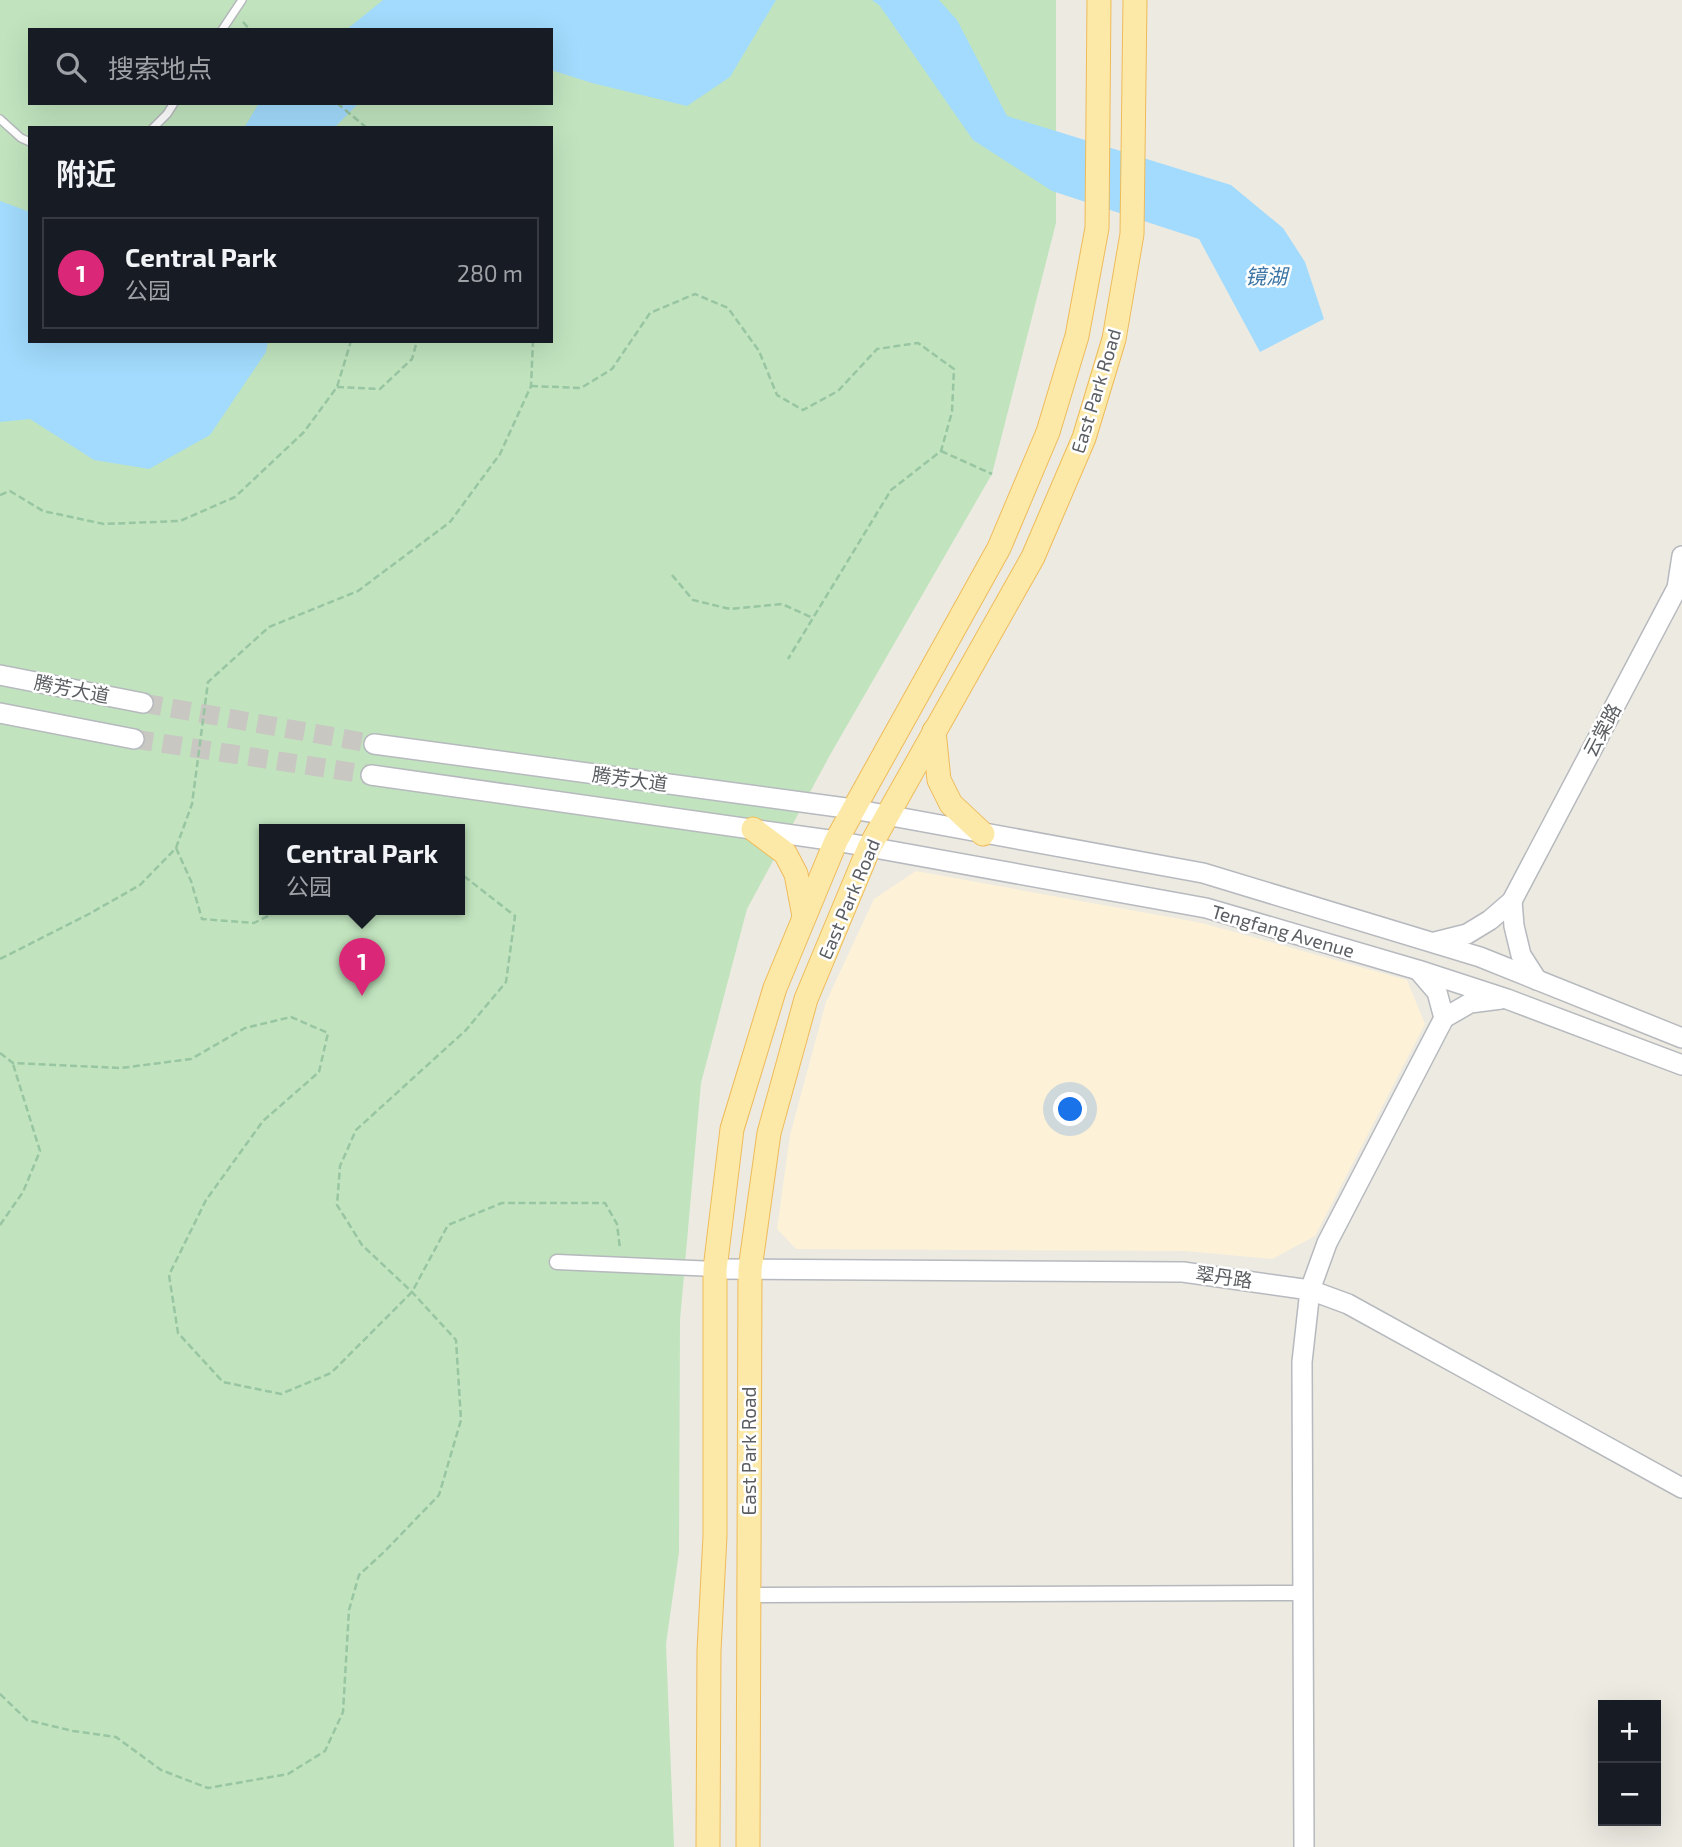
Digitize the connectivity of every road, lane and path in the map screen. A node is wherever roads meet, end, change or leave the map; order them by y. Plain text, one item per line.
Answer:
1 (242, 0) edge
2 (1099, 0) edge
3 (1135, 0) edge
4 (223, 28) edge
5 (173, 105) edge
6 (339, 105) edge
7 (0, 119) edge
8 (155, 126) edge
9 (365, 126) edge
10 (28, 141) edge
11 (350, 343) edge
12 (416, 343) edge
13 (533, 343) edge
14 (531, 386) junction
15 (337, 387) junction
16 (941, 451) junction
17 (992, 474) dead end
18 (0, 495) edge
19 (1682, 556) edge
20 (672, 575) dead end
21 (1679, 589) edge
22 (813, 618) junction
23 (788, 659) dead end
24 (0, 675) edge
25 (143, 703) tunnel mouth
26 (0, 713) edge
27 (934, 731) junction
28 (134, 739) tunnel mouth
29 (373, 744) tunnel mouth
30 (371, 775) tunnel mouth
31 (853, 809) junction
32 (886, 816) junction
33 (753, 829) junction
34 (982, 834) junction
35 (835, 841) junction
36 (176, 848) junction
37 (869, 848) junction
38 (465, 877) edge
39 (1512, 901) junction
40 (270, 915) edge
41 (804, 916) junction
42 (1434, 943) junction
43 (0, 958) edge
44 (1418, 970) junction
45 (1537, 980) junction
46 (1507, 999) junction
47 (1444, 1018) junction
48 (1682, 1038) edge
49 (0, 1053) edge
50 (13, 1063) junction
51 (1682, 1065) edge
52 (0, 1225) edge
53 (620, 1250) dead end
54 (557, 1262) dead end
55 (715, 1269) junction
56 (750, 1269) junction
57 (1310, 1290) junction
58 (412, 1292) junction
59 (1682, 1488) edge
60 (1303, 1593) junction
61 (748, 1595) junction
62 (0, 1694) edge
63 (708, 1819) junction
64 (750, 1841) edge
65 (699, 1847) edge
66 (708, 1847) edge
67 (1304, 1847) edge

1 - 4 lane
2 - 31 main road, East Park Road
3 - 27 main road, East Park Road
5 - 8 lane
6 - 9 path
7 - 10 lane
11 - 15 path
12 - 15 path
13 - 14 path
14 - 16 path
14 - 36 path
15 - 18 path
16 - 17 path
16 - 22 path
19 - 21 main road, 云棠路
20 - 22 path
21 - 39 main road, 云棠路
22 - 23 path
24 - 25 main road, 腾芳大道
26 - 28 main road, 腾芳大道
27 - 32 main road, East Park Road
27 - 34 main road
29 - 31 main road, 腾芳大道
30 - 33 main road, 腾芳大道
31 - 32 main road, 腾芳大道
31 - 35 main road, East Park Road
32 - 34 main road, Tengfang Avenue
32 - 37 main road, East Park Road
33 - 35 main road, 腾芳大道
33 - 41 main road
34 - 42 main road, Tengfang Avenue
35 - 37 main road, 腾芳大道
35 - 41 main road, East Park Road
36 - 40 path
36 - 43 path
37 - 44 main road, Tengfang Avenue
37 - 56 main road, East Park Road
38 - 58 path
39 - 42 main road
39 - 45 main road
41 - 55 main road, East Park Road
42 - 45 main road, Tengfang Avenue
44 - 46 main road, Tengfang Avenue
44 - 47 main road
45 - 48 main road, Tengfang Avenue
46 - 47 main road
46 - 51 main road, Tengfang Avenue
47 - 57 main road
49 - 50 path
50 - 52 path
50 - 58 path
53 - 58 path
54 - 55 street
55 - 56 main road, 翠丹路
55 - 63 main road, East Park Road
56 - 57 main road, 翠丹路
56 - 61 main road, East Park Road
57 - 59 main road, 翠丹路
57 - 60 main road
58 - 62 path
60 - 61 street
60 - 67 main road
61 - 64 main road, East Park Road
63 - 65 main road
63 - 66 main road, East Park Road

